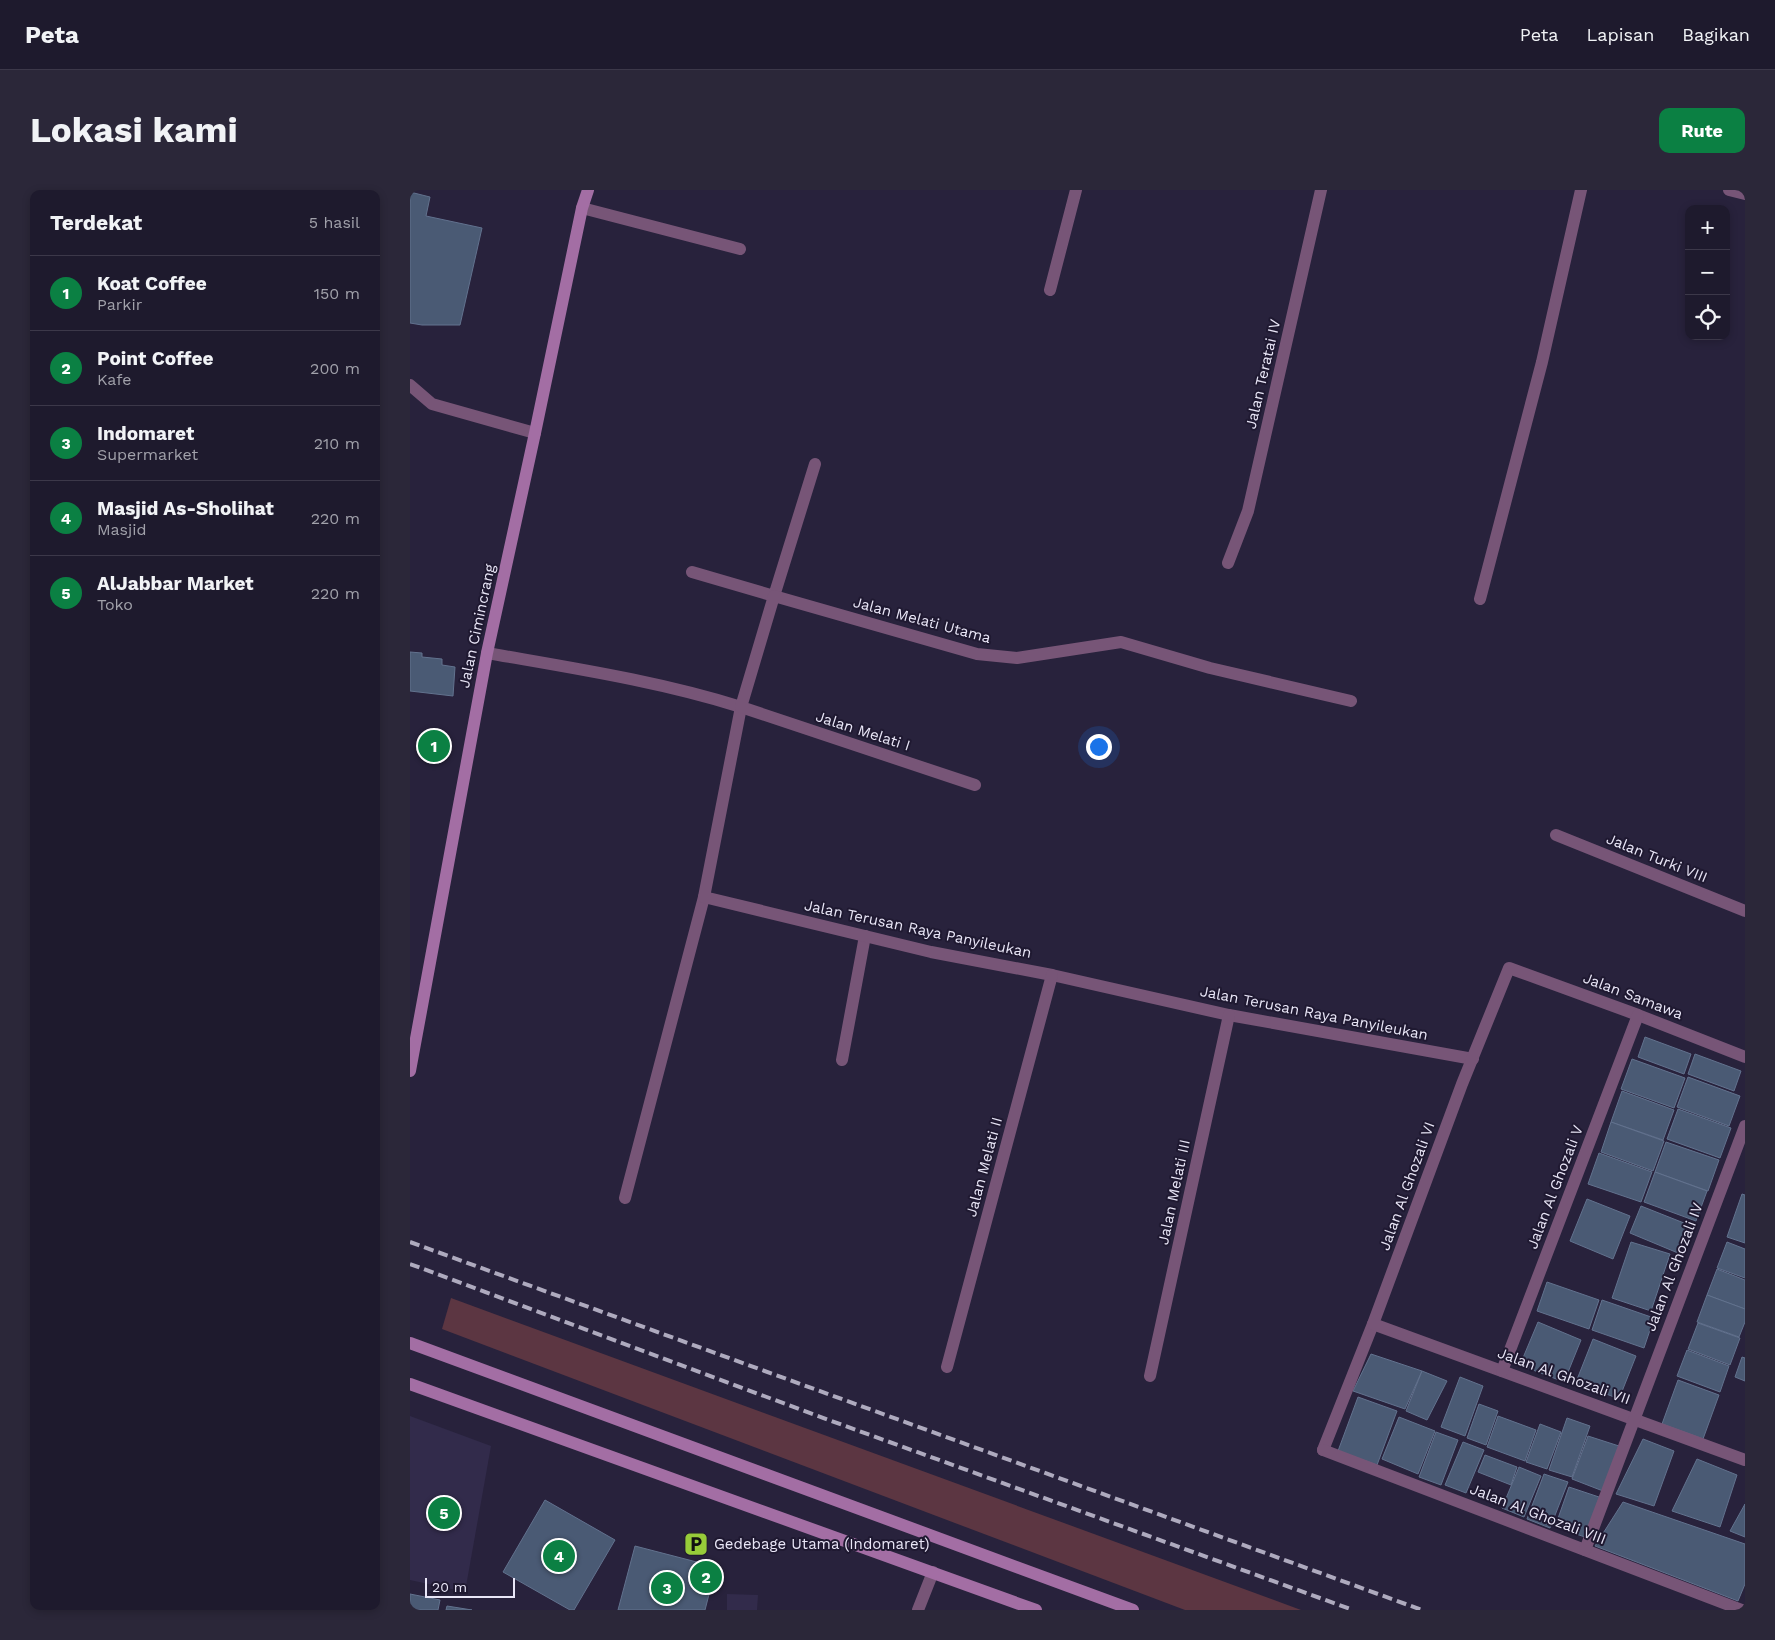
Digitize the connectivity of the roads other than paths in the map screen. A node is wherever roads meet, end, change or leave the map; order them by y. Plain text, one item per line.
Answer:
1 (588, 190) edge
2 (1076, 190) edge
3 (1321, 190) edge
4 (1581, 190) edge
5 (1729, 190) edge
6 (1745, 194) edge
7 (582, 208) junction
8 (740, 248) dead end
9 (1050, 290) dead end
10 (410, 385) edge
11 (536, 433) junction
12 (815, 464) dead end
13 (1228, 563) dead end
14 (692, 572) dead end
15 (774, 596) junction
16 (1480, 599) dead end
17 (487, 653) junction
18 (1351, 701) dead end
19 (741, 707) junction
20 (975, 785) dead end
21 (1556, 835) dead end
22 (704, 896) junction
23 (1745, 912) edge
24 (866, 936) junction
25 (1052, 975) junction
26 (1638, 1015) junction
27 (1229, 1016) junction
28 (1745, 1057) edge
29 (842, 1060) dead end
30 (1472, 1060) junction
31 (410, 1071) edge
32 (1745, 1126) edge
33 (625, 1198) dead end
34 (1373, 1324) junction
35 (410, 1343) edge
36 (947, 1367) dead end
37 (1502, 1371) junction
38 (1150, 1376) dead end
39 (410, 1384) edge
40 (1634, 1419) junction
41 (1323, 1450) joint
42 (1745, 1460) edge
43 (1585, 1550) junction
44 (933, 1572) junction
45 (918, 1610) edge
46 (1036, 1610) edge
47 (1133, 1610) edge
48 (1742, 1610) edge

1 - 7 street, Jalan Cimincrang
2 - 9 street
3 - 13 street, Jalan Teratai IV
4 - 16 street
5 - 6 street
7 - 8 street
7 - 11 street, Jalan Cimincrang
10 - 11 street
11 - 17 street, Jalan Cimincrang
12 - 15 street
14 - 15 street, Jalan Melati Utama
15 - 18 street, Jalan Melati Utama
15 - 19 street
17 - 19 street
17 - 31 street, Jalan Cimincrang
19 - 20 street, Jalan Melati I
19 - 22 street
21 - 23 street, Jalan Turki VIII
22 - 24 street, Jalan Terusan Raya Panyileukan
22 - 33 street
24 - 25 street, Jalan Terusan Raya Panyileukan
24 - 29 street
25 - 27 street, Jalan Terusan Raya Panyileukan
25 - 36 street, Jalan Melati II
26 - 28 street, Jalan Samawa
26 - 30 street, Jalan Samawa
26 - 37 street, Jalan Al Ghozali V
27 - 30 street, Jalan Terusan Raya Panyileukan
27 - 38 street, Jalan Melati III
30 - 34 street, Jalan Al Ghozali VI
32 - 40 street, Jalan Al Ghozali IV
34 - 37 street, Jalan Al Ghozali VII
34 - 41 street, Jalan Al Ghozali VI
35 - 47 street
37 - 40 street, Jalan Al Ghozali VII
39 - 44 street
40 - 42 street, Jalan Al Ghozali VII
40 - 43 street, Jalan Al Ghozali IV
41 - 43 street, Jalan Al Ghozali VIII
43 - 48 street, Jalan Al Ghozali VIII
44 - 45 street
44 - 46 street

